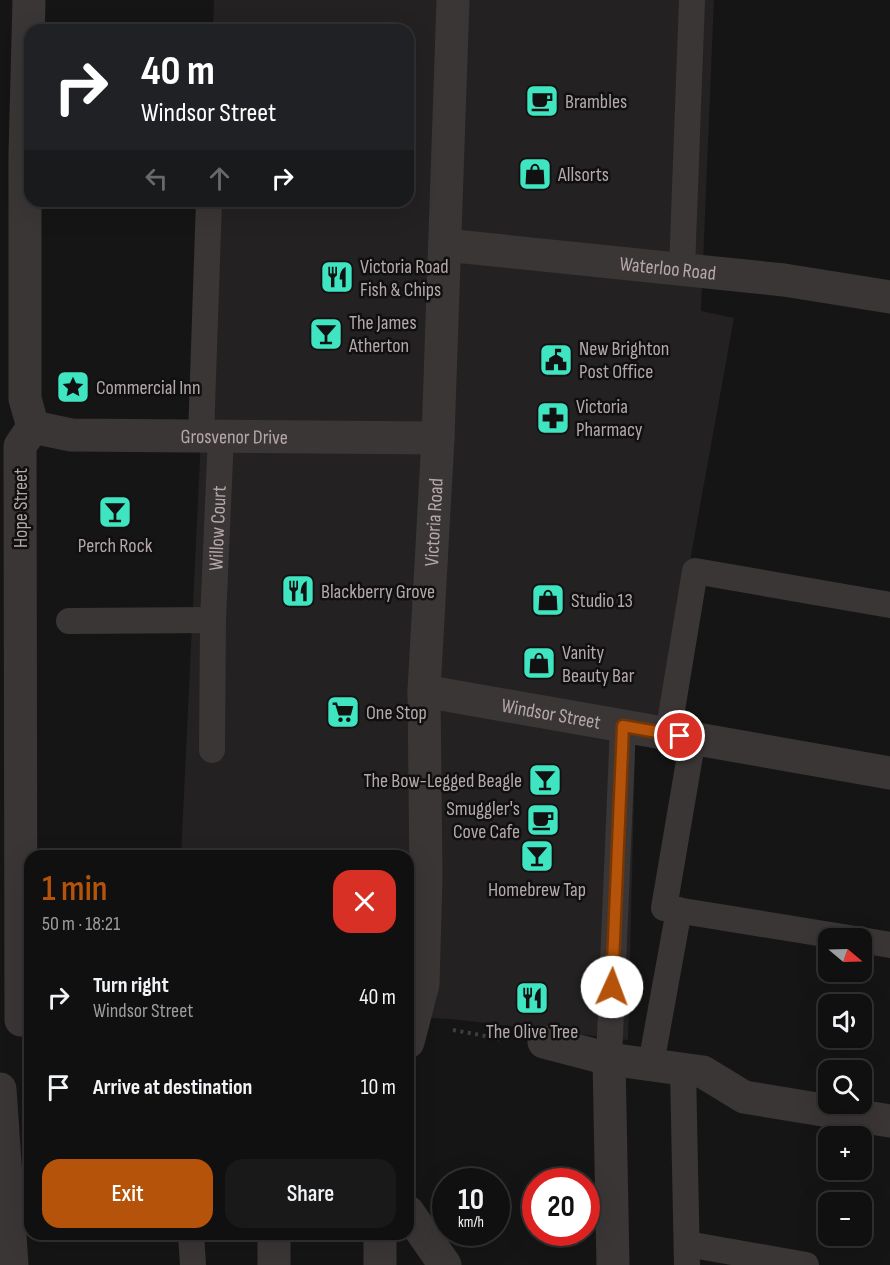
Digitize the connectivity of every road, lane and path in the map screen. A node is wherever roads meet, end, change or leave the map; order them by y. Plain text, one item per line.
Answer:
1 (29, 0) edge
2 (453, 0) edge
3 (692, 0) edge
4 (28, 24) edge
5 (25, 207) edge
6 (209, 207) edge
7 (445, 245) junction
8 (682, 269) junction
9 (890, 297) edge
10 (33, 428) junction
11 (211, 436) junction
12 (438, 438) junction
13 (890, 605) edge
14 (69, 621) dead end
15 (213, 621) junction
16 (424, 691) junction
17 (623, 726) junction
18 (680, 736) junction
19 (212, 750) dead end
20 (890, 773) edge
21 (679, 910) junction
22 (818, 933) edge
23 (872, 942) edge
24 (890, 945) edge
25 (17, 1021) edge
26 (414, 1022) edge
27 (414, 1031) edge
28 (544, 1042) joint
29 (609, 1059) junction
30 (651, 1064) junction
31 (683, 1070) junction
32 (0, 1089) edge
33 (890, 1121) edge
34 (2, 1153) edge
35 (414, 1221) edge
36 (191, 1240) edge
37 (274, 1240) edge
38 (380, 1240) edge
39 (687, 1255) edge
40 (12, 1265) edge
41 (193, 1265) edge
42 (274, 1265) edge
43 (380, 1265) edge
44 (445, 1265) edge
45 (613, 1265) edge
46 (806, 1265) edge

1 - 4 street
2 - 7 street, Victoria Road
3 - 8 lane
5 - 10 street
6 - 11 lane, Willow Court
7 - 8 street, Waterloo Road
7 - 12 street, Victoria Road
8 - 9 street, Waterloo Road
10 - 11 street, Grosvenor Drive
10 - 25 street, Hope Street
11 - 12 street, Grosvenor Drive
11 - 15 lane, Willow Court
12 - 16 street, Victoria Road
13 - 18 lane
14 - 15 lane
15 - 19 lane, Willow Court
16 - 17 street, Windsor Street
16 - 26 street, Victoria Road
17 - 18 street, Windsor Street
17 - 29 lane
18 - 20 street, Windsor Street
18 - 21 lane
21 - 22 lane
21 - 30 lane
23 - 24 lane
27 - 28 path
28 - 29 street
29 - 30 street
29 - 45 street
30 - 31 street
31 - 33 street
31 - 39 lane
32 - 34 street
34 - 40 street
35 - 44 street
36 - 41 lane
37 - 42 street
38 - 43 street
39 - 46 lane

